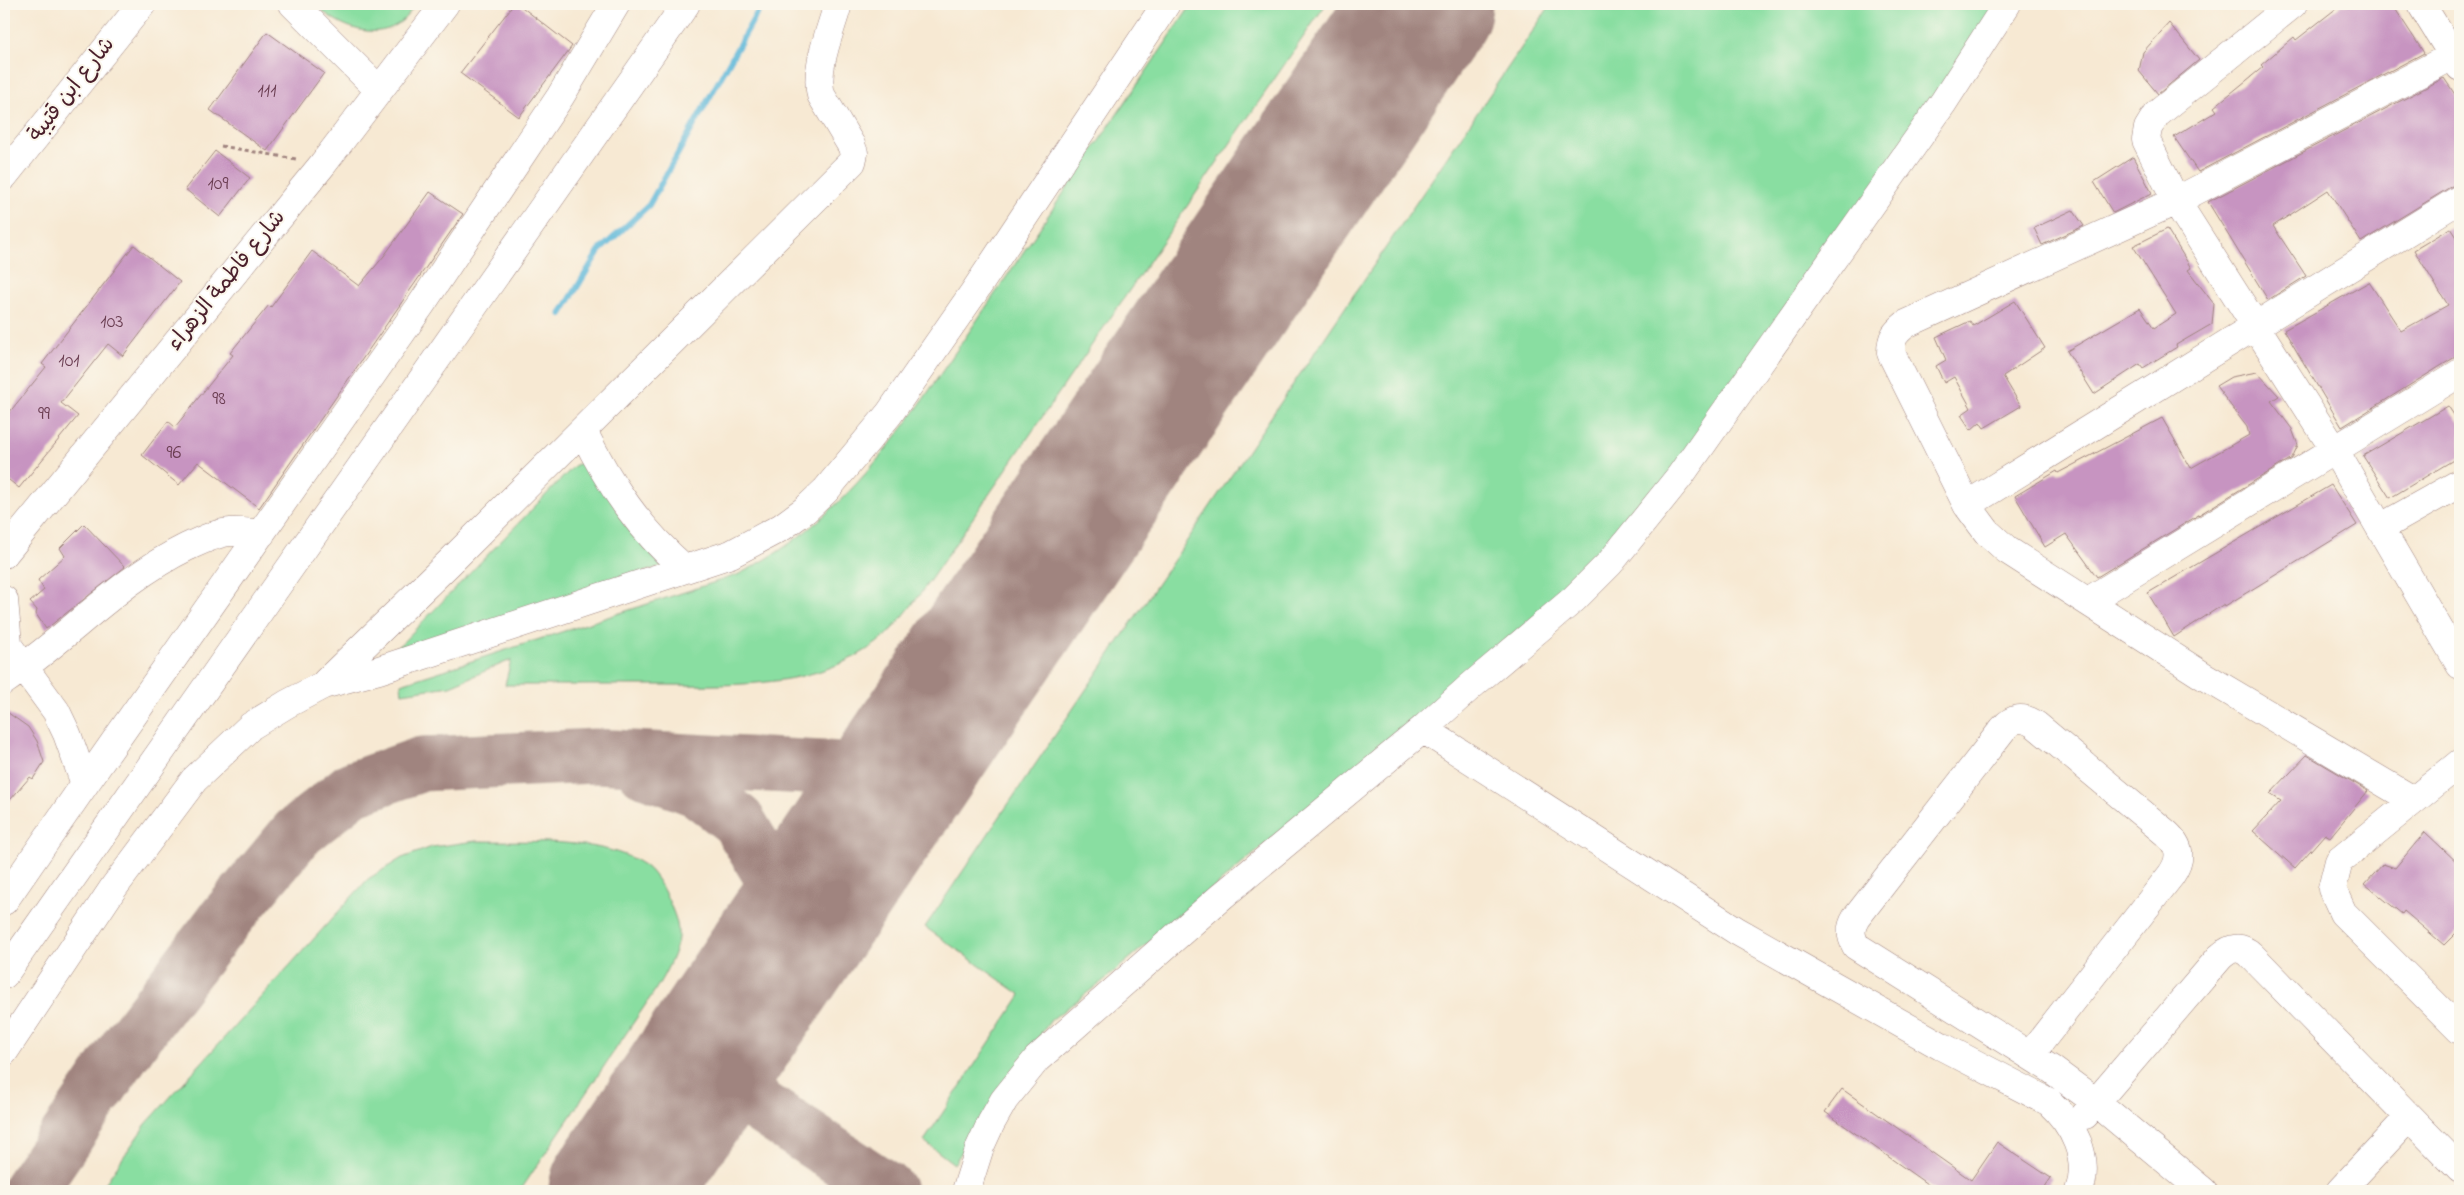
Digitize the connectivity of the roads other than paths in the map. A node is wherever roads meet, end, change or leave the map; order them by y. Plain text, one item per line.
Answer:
1 (142, 4) edge
2 (293, 4) edge
3 (444, 4) edge
4 (616, 4) edge
5 (686, 4) edge
6 (838, 4) edge
7 (1166, 4) edge
8 (2007, 4) edge
9 (2294, 4) edge
10 (2421, 4) edge
11 (2458, 58) edge
12 (378, 89) junction
13 (4, 176) edge
14 (2460, 200) edge
15 (2176, 201) junction
16 (2256, 327) junction
17 (2460, 373) edge
18 (583, 431) junction
19 (2334, 449) junction
20 (2460, 483) edge
21 (1967, 505) junction
22 (2380, 528) junction
23 (261, 534) junction
24 (4, 554) edge
25 (685, 569) junction
26 (4, 600) edge
27 (2088, 601) junction
28 (10, 657) edge
29 (2460, 665) edge
30 (323, 685) junction
31 (1423, 729) junction
32 (2460, 763) edge
33 (85, 784) junction
34 (2413, 800) junction
35 (4, 901) edge
36 (4, 975) edge
37 (2460, 1030) edge
38 (4, 1052) edge
39 (2030, 1054) junction
40 (2096, 1102) junction
41 (2409, 1116) junction
42 (2072, 1130) junction
43 (2460, 1169) edge
44 (966, 1191) edge
45 (2079, 1191) edge
46 (2203, 1191) edge
47 (2340, 1191) edge

1 - 13 street, شارع ابن قتيبة
2 - 12 street
3 - 12 street, شارع فاطمة الزهراء
4 - 23 street
5 - 36 street
6 - 18 street
7 - 25 street
8 - 31 street
9 - 15 street
10 - 11 street
11 - 15 street
12 - 24 street, شارع فاطمة الزهراء
14 - 16 street
15 - 16 street
15 - 21 street
16 - 19 street
16 - 21 street
17 - 19 street
18 - 25 street
18 - 30 street
19 - 22 street
19 - 27 street
20 - 22 street
21 - 27 street
22 - 29 street
23 - 28 street
23 - 33 street
25 - 30 street
26 - 28 street
27 - 34 street
28 - 33 street
30 - 38 street
31 - 42 street
31 - 44 street
32 - 34 street
33 - 35 street
34 - 37 street
39 - 39 street
39 - 40 street
40 - 41 street
40 - 42 street
40 - 46 street
41 - 43 street
41 - 47 street
42 - 45 street

